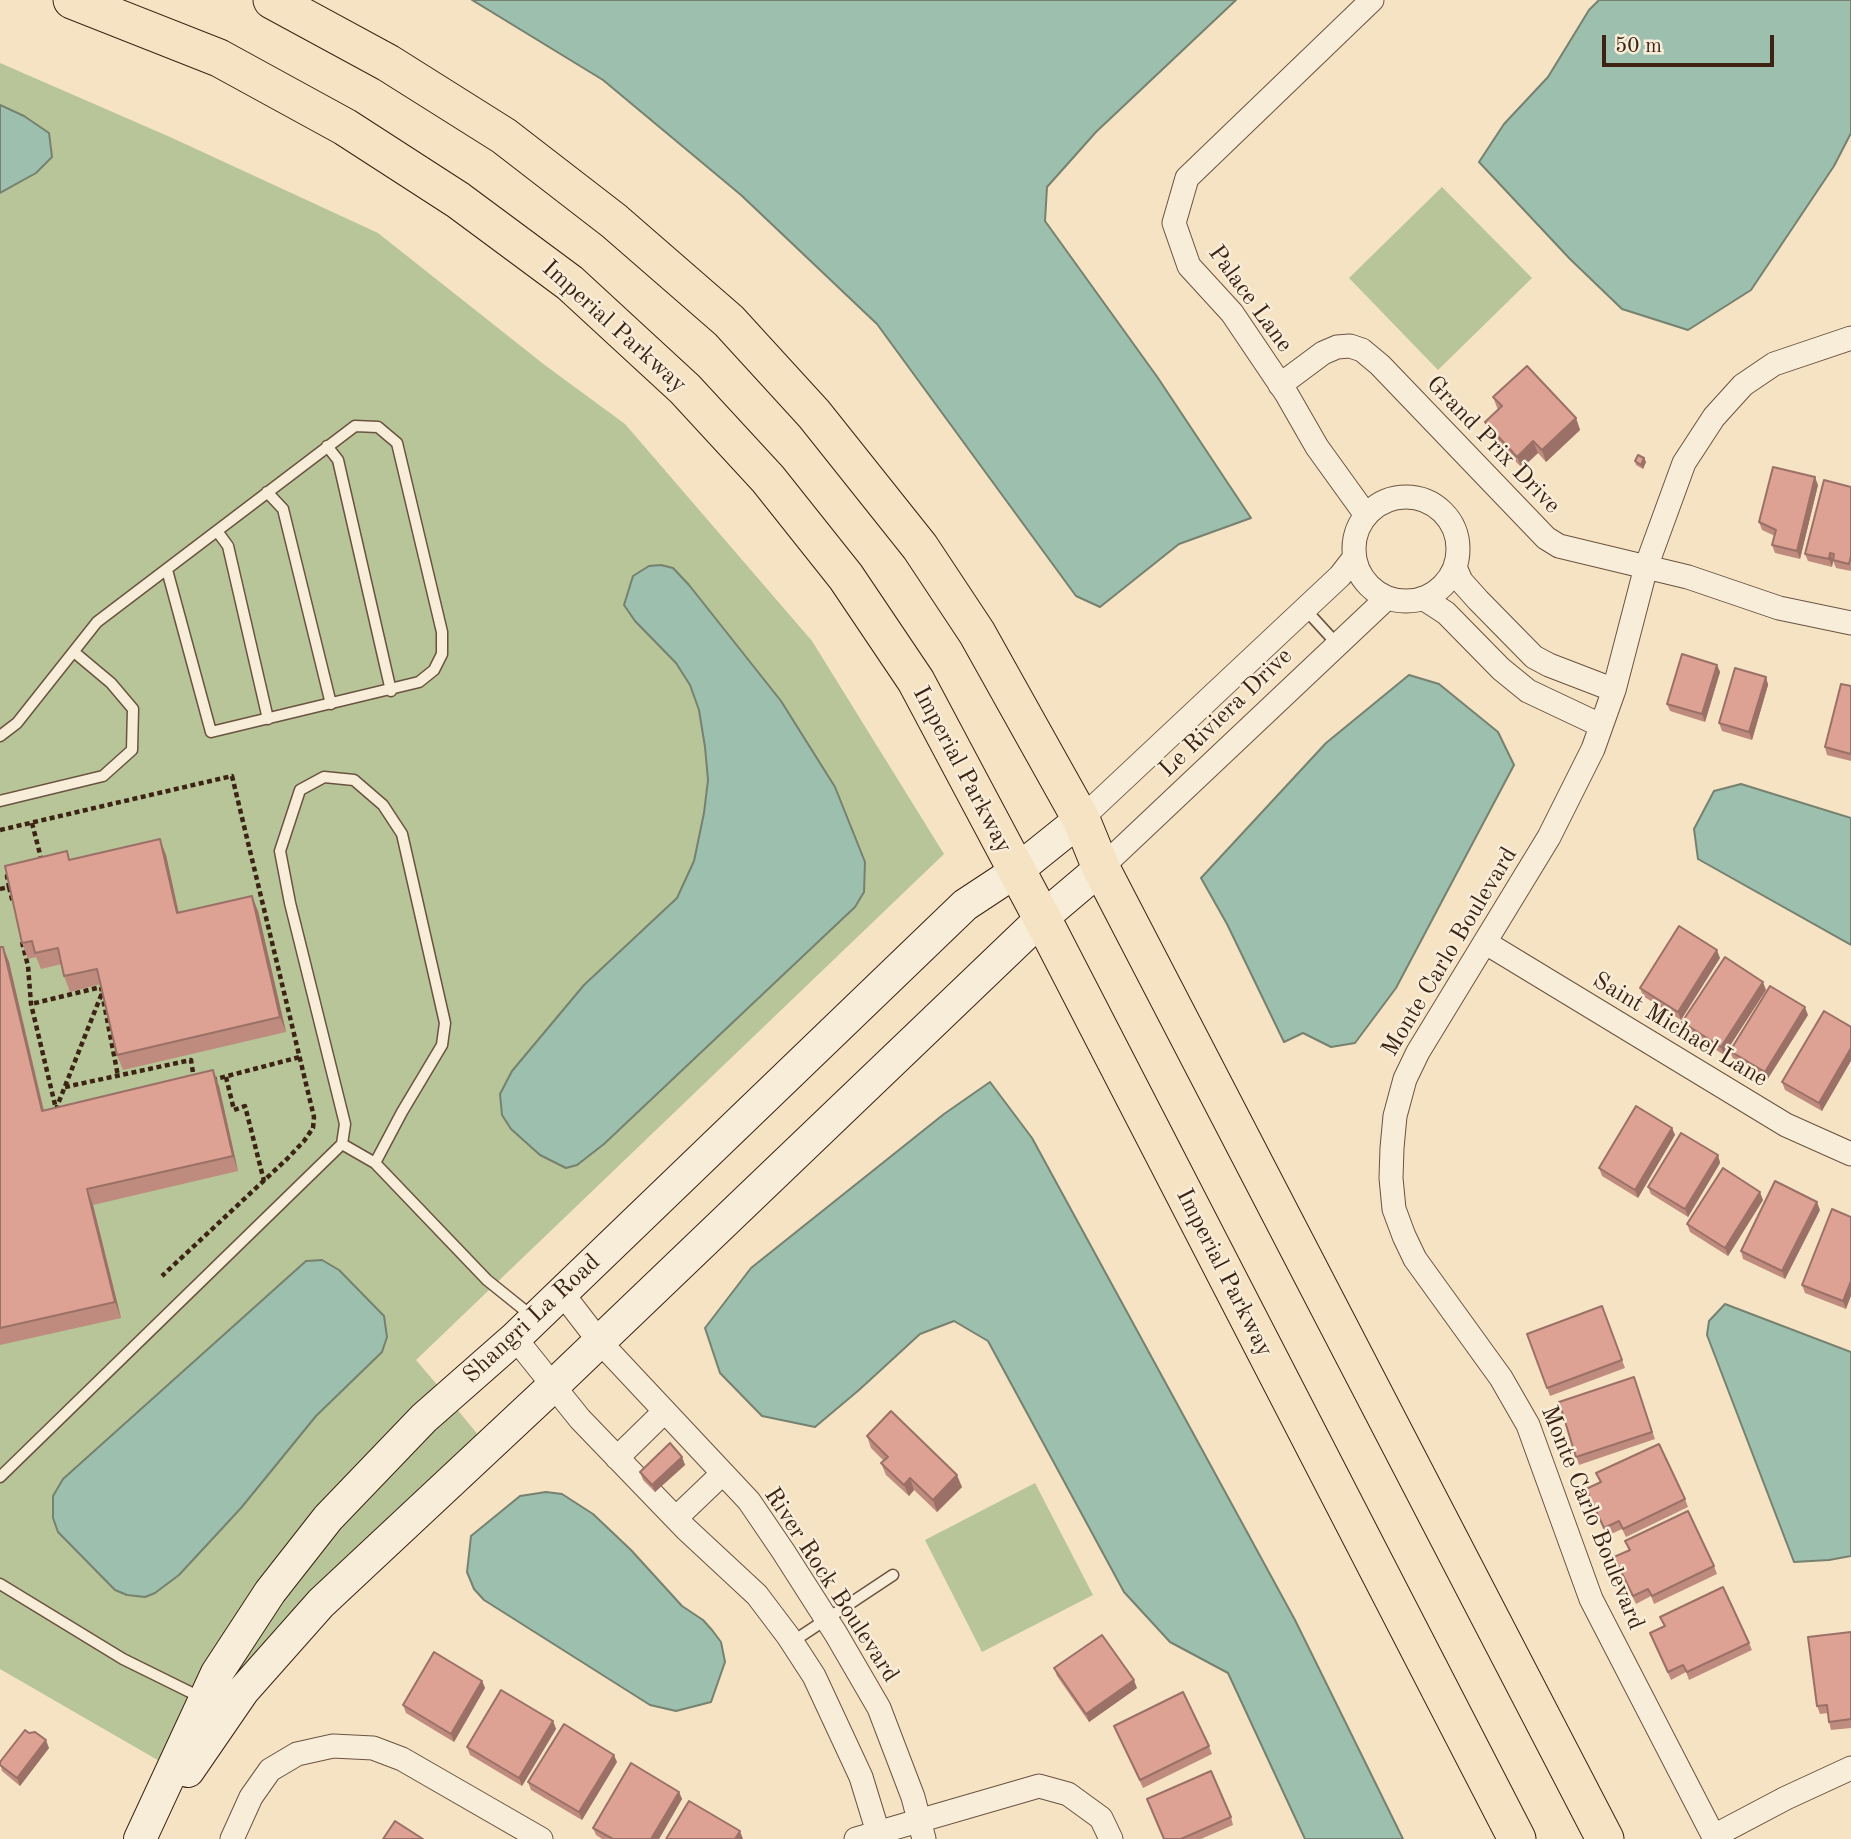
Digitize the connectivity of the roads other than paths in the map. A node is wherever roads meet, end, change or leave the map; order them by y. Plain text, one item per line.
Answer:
1 (72, 0) edge
2 (272, 0) edge
3 (1373, 0) edge
4 (1851, 338) edge
5 (1280, 385) junction
6 (327, 446) junction
7 (267, 492) junction
8 (1366, 515) junction
9 (217, 531) junction
10 (1354, 558) junction
11 (1455, 567) junction
12 (1646, 567) junction
13 (167, 570) junction
14 (1387, 598) junction
15 (1423, 598) junction
16 (1305, 609) junction
17 (1851, 623) edge
18 (1337, 644) junction
19 (74, 652) junction
20 (1614, 690) junction
21 (391, 691) junction
22 (331, 704) junction
23 (268, 719) junction
24 (1600, 725) junction
25 (0, 736) edge
26 (0, 801) edge
27 (1081, 819) junction
28 (1101, 868) junction
29 (1015, 872) junction
30 (1042, 918) junction
31 (1486, 943) junction
32 (342, 1143) junction
33 (1851, 1154) edge
34 (375, 1163) junction
35 (562, 1293) junction
36 (525, 1328) junction
37 (599, 1341) junction
38 (552, 1387) junction
39 (664, 1412) junction
40 (617, 1458) junction
41 (722, 1474) junction
42 (0, 1477) edge
43 (676, 1518) junction
44 (893, 1575) dead end
45 (0, 1584) edge
46 (826, 1618) junction
47 (792, 1642) junction
48 (205, 1699) junction
49 (1851, 1768) edge
50 (922, 1829) edge
51 (871, 1837) edge
52 (1715, 1838) edge
53 (141, 1839) edge
54 (232, 1839) edge
55 (541, 1839) edge
56 (1111, 1839) edge
57 (1517, 1839) edge
58 (1605, 1839) edge

1 - 29 main road, Imperial Parkway
2 - 27 main road
3 - 5 street, Palace Lane
4 - 12 street, Monte Carlo Boulevard
5 - 8 street, Palace Lane
5 - 12 street, Grand Prix Drive
6 - 7 lane
6 - 21 lane
6 - 21 lane
7 - 9 lane
7 - 22 lane
8 - 10 street
8 - 11 street
9 - 13 lane
9 - 23 lane
10 - 14 street
10 - 16 street, Le Riviera Drive
11 - 15 street
11 - 20 street
12 - 17 street, Grand Prix Drive
12 - 20 street, Monte Carlo Boulevard
13 - 19 lane
13 - 23 lane
14 - 15 street
14 - 18 street, Le Riviera Drive
15 - 24 street
16 - 18 lane
16 - 27 street, Le Riviera Drive
18 - 28 street, Le Riviera Drive
19 - 25 lane
19 - 26 lane
20 - 24 street, Monte Carlo Boulevard
21 - 22 lane
22 - 23 lane
24 - 31 street, Monte Carlo Boulevard
27 - 28 main road
27 - 29 street, Shangri La Road
28 - 30 street, Shangri La Road
28 - 58 main road
29 - 30 main road, Imperial Parkway
29 - 35 street, Shangri La Road
30 - 37 street, Shangri La Road
30 - 57 main road, Imperial Parkway
31 - 33 street, Saint Michael Lane
31 - 52 street, Monte Carlo Boulevard
32 - 34 lane
32 - 34 lane
32 - 42 lane
34 - 36 lane
35 - 36 street, Shangri La Road
35 - 37 street, River Rock Boulevard
36 - 38 street
36 - 48 street, Shangri La Road
37 - 38 street, Shangri La Road
37 - 39 street, River Rock Boulevard
38 - 40 street
38 - 53 street, Shangri La Road
39 - 40 street
39 - 41 street, River Rock Boulevard
40 - 43 street
41 - 43 street
41 - 46 street, River Rock Boulevard
43 - 47 street
44 - 46 lane
45 - 48 lane
46 - 47 lane
46 - 50 street, River Rock Boulevard
47 - 51 street
48 - 53 street, Shangri La Road
49 - 52 street
50 - 51 street
50 - 56 street
54 - 55 street

